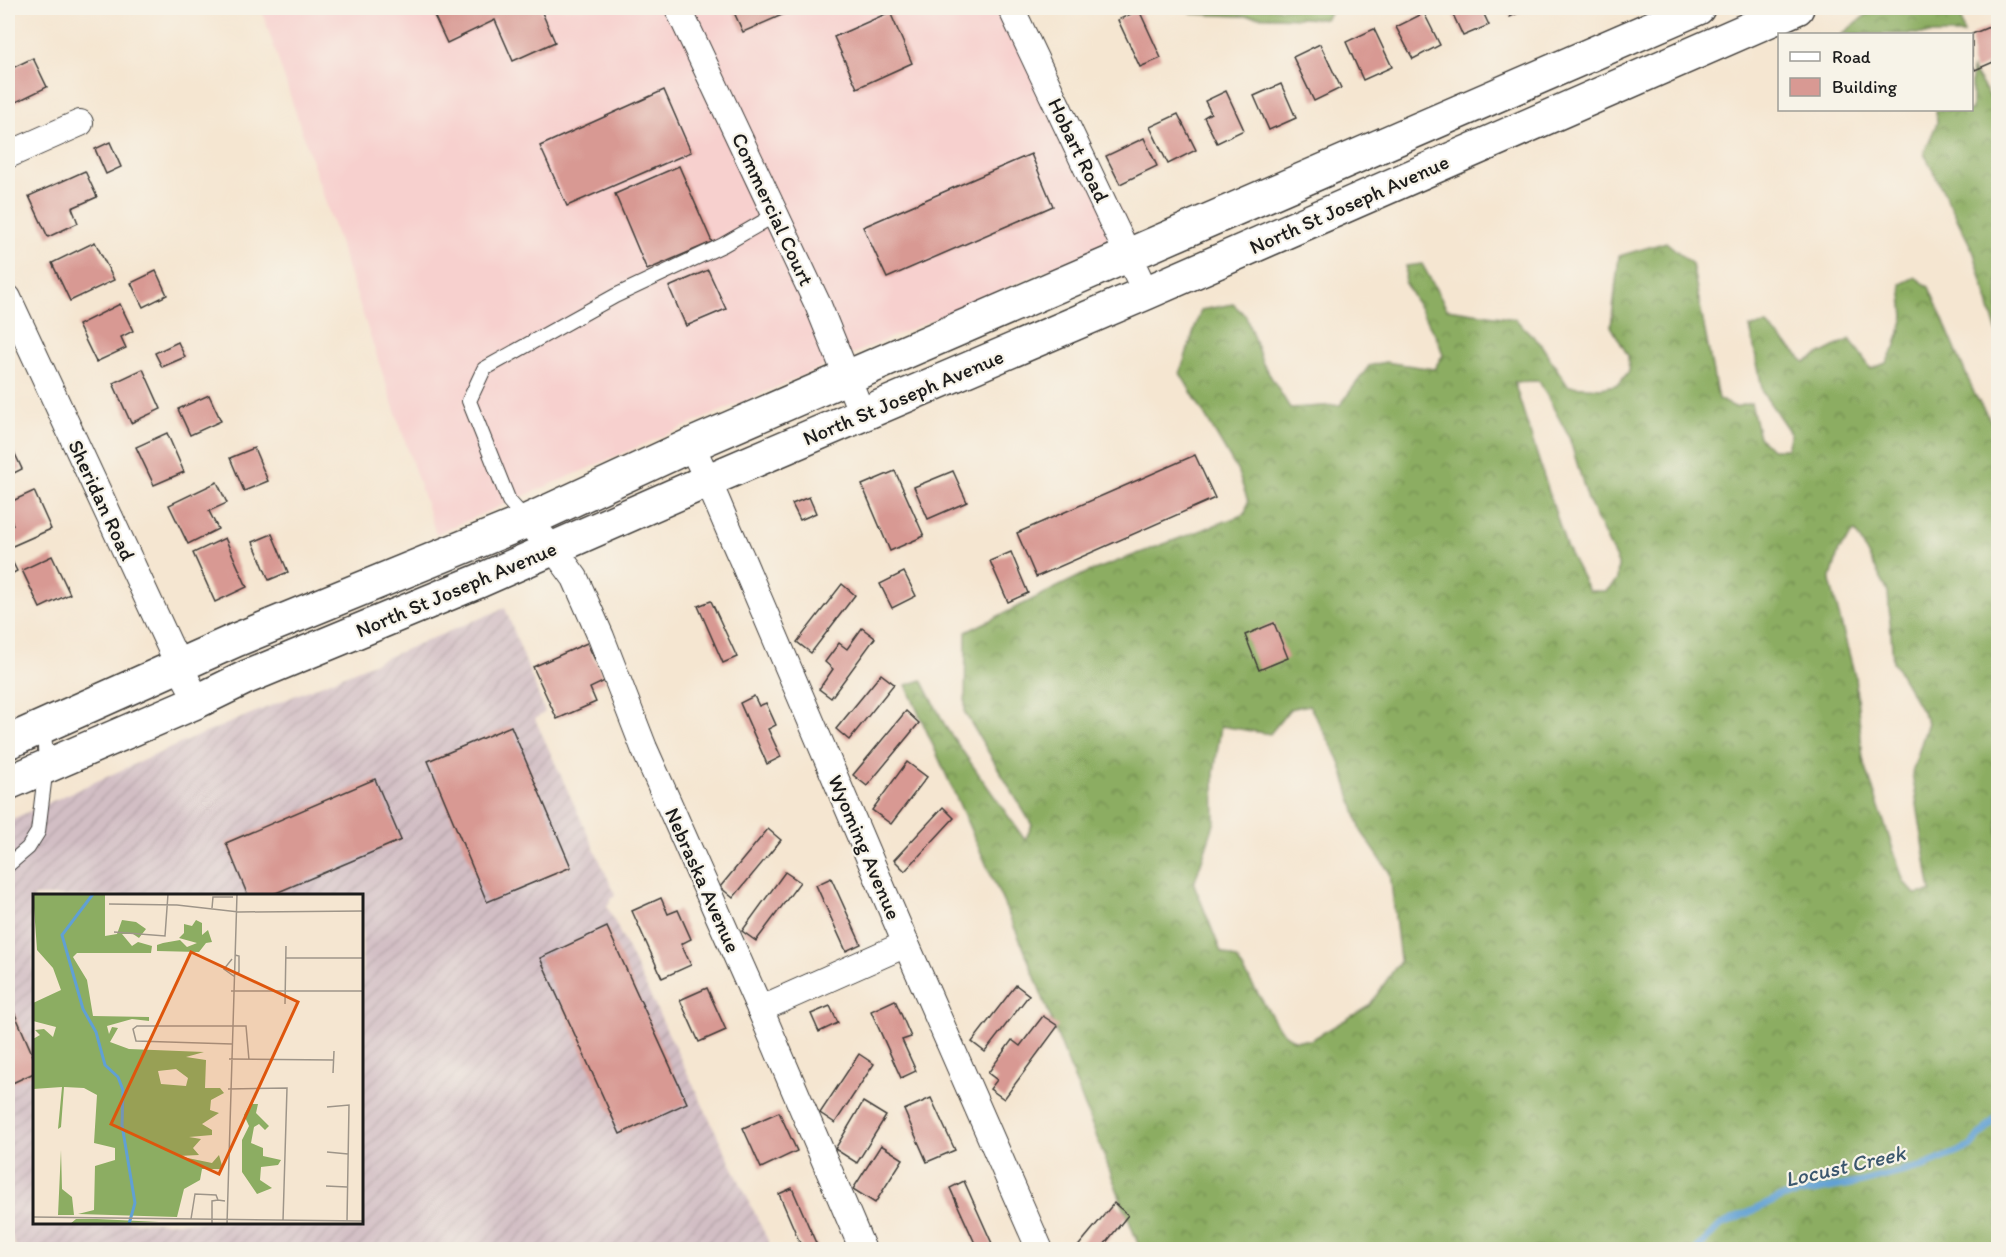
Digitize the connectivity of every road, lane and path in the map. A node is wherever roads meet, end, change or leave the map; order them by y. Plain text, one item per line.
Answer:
1 (678, 8) edge
2 (1011, 8) edge
3 (1698, 8) edge
4 (1797, 8) edge
5 (80, 123) dead end
6 (8, 155) edge
7 (775, 215) junction
8 (1129, 254) junction
9 (1146, 293) junction
10 (8, 298) edge
11 (846, 378) junction
12 (862, 414) junction
13 (691, 445) junction
14 (709, 480) junction
15 (527, 520) junction
16 (553, 548) junction
17 (179, 666) junction
18 (198, 701) junction
19 (44, 726) junction
20 (9, 738) edge
21 (46, 766) junction
22 (8, 783) edge
23 (8, 865) edge
24 (906, 944) junction
25 (760, 1009) junction
26 (863, 1250) edge
27 (1040, 1250) edge

1 - 7 street, Commercial Court
2 - 8 street, Hobart Road
3 - 8 main road, North St Joseph Avenue
4 - 9 main road, North St Joseph Avenue
5 - 6 street
7 - 11 street, Commercial Court
7 - 15 lane
8 - 9 street, Hobart Road
8 - 11 main road, North St Joseph Avenue
9 - 12 main road, North St Joseph Avenue
10 - 17 street, Sheridan Road
11 - 12 street, Commercial Court
11 - 13 main road, North St Joseph Avenue
12 - 14 main road, North St Joseph Avenue
13 - 14 street, Wyoming Avenue
13 - 15 main road, North St Joseph Avenue
14 - 16 main road, North St Joseph Avenue
14 - 24 street, Wyoming Avenue
15 - 16 street, Nebraska Avenue
15 - 17 main road, North St Joseph Avenue
16 - 18 main road, North St Joseph Avenue
16 - 25 street, Nebraska Avenue
17 - 18 street, Sheridan Road
17 - 19 main road, North St Joseph Avenue
18 - 21 main road, North St Joseph Avenue
19 - 20 main road, North St Joseph Avenue
19 - 21 lane
21 - 22 main road, North St Joseph Avenue
21 - 23 lane
24 - 25 street
24 - 27 street, Wyoming Avenue
25 - 26 street, Nebraska Avenue

